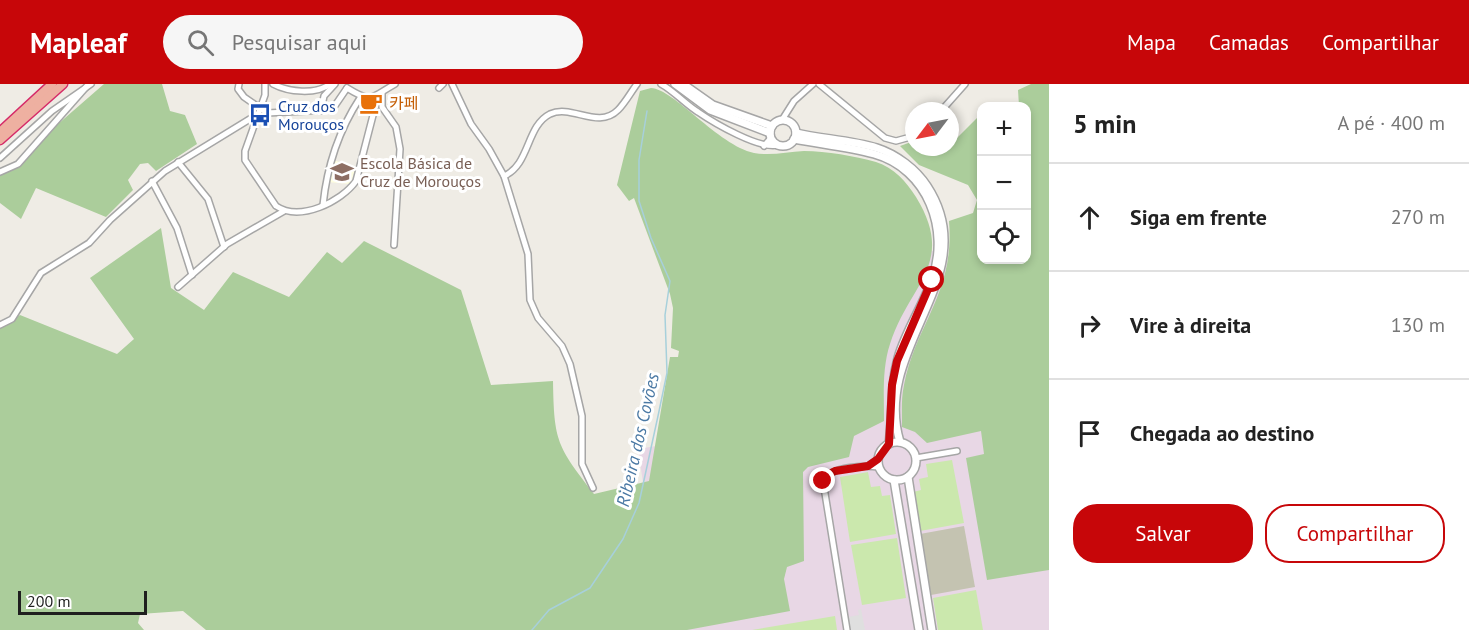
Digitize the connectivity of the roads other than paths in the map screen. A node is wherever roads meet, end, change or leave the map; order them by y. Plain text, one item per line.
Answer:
1 (52, 84) edge
2 (63, 84) edge
3 (239, 84) edge
4 (265, 84) edge
5 (273, 84) edge
6 (330, 84) edge
7 (335, 84) edge
8 (395, 84) edge
9 (452, 84) edge
10 (637, 84) edge
11 (661, 84) edge
12 (675, 84) edge
13 (683, 84) edge
14 (813, 84) edge
15 (819, 84) edge
16 (964, 84) edge
17 (89, 85) edge
18 (346, 86) edge
19 (380, 95) junction
20 (360, 98) junction
21 (949, 102) edge
22 (259, 111) junction
23 (321, 111) junction
24 (786, 121) junction
25 (0, 132) edge
26 (771, 132) junction
27 (795, 136) junction
28 (905, 138) edge
29 (0, 140) edge
30 (778, 145) junction
31 (764, 146) junction
32 (0, 158) edge
33 (178, 162) junction
34 (0, 172) edge
35 (504, 176) junction
36 (152, 181) junction
37 (323, 205) junction
38 (284, 212) junction
39 (394, 244) dead end
40 (224, 247) junction
41 (192, 275) junction
42 (177, 287) dead end
43 (0, 325) edge
44 (900, 442) junction
45 (889, 444) junction
46 (957, 451) dead end
47 (916, 458) junction
48 (879, 463) junction
49 (908, 477) junction
50 (894, 480) junction
51 (593, 488) dead end
52 (847, 630) edge
53 (919, 630) edge
54 (932, 630) edge

1 - 25 highway
2 - 29 highway
3 - 22 street
4 - 22 street
5 - 6 street
7 - 23 street
8 - 19 street
9 - 35 street
10 - 35 street
11 - 31 street
12 - 26 street
13 - 26 street
14 - 24 street
15 - 28 street
16 - 21 street
17 - 32 street
17 - 34 street
18 - 20 street
18 - 23 street
19 - 20 street
19 - 37 street
19 - 39 street
20 - 37 street
22 - 23 street
22 - 33 street
22 - 38 street
24 - 26 street
24 - 27 street
26 - 30 street
26 - 31 street
27 - 30 street
27 - 44 street
27 - 45 street
30 - 31 street
33 - 36 street
33 - 40 street
35 - 51 street
36 - 41 street
36 - 43 street
37 - 38 street
38 - 40 street
40 - 41 street
41 - 42 street
44 - 45 street
44 - 47 street
45 - 48 street
46 - 47 street
47 - 49 street
48 - 50 street
48 - 52 street
49 - 50 street
49 - 54 street
50 - 53 street

